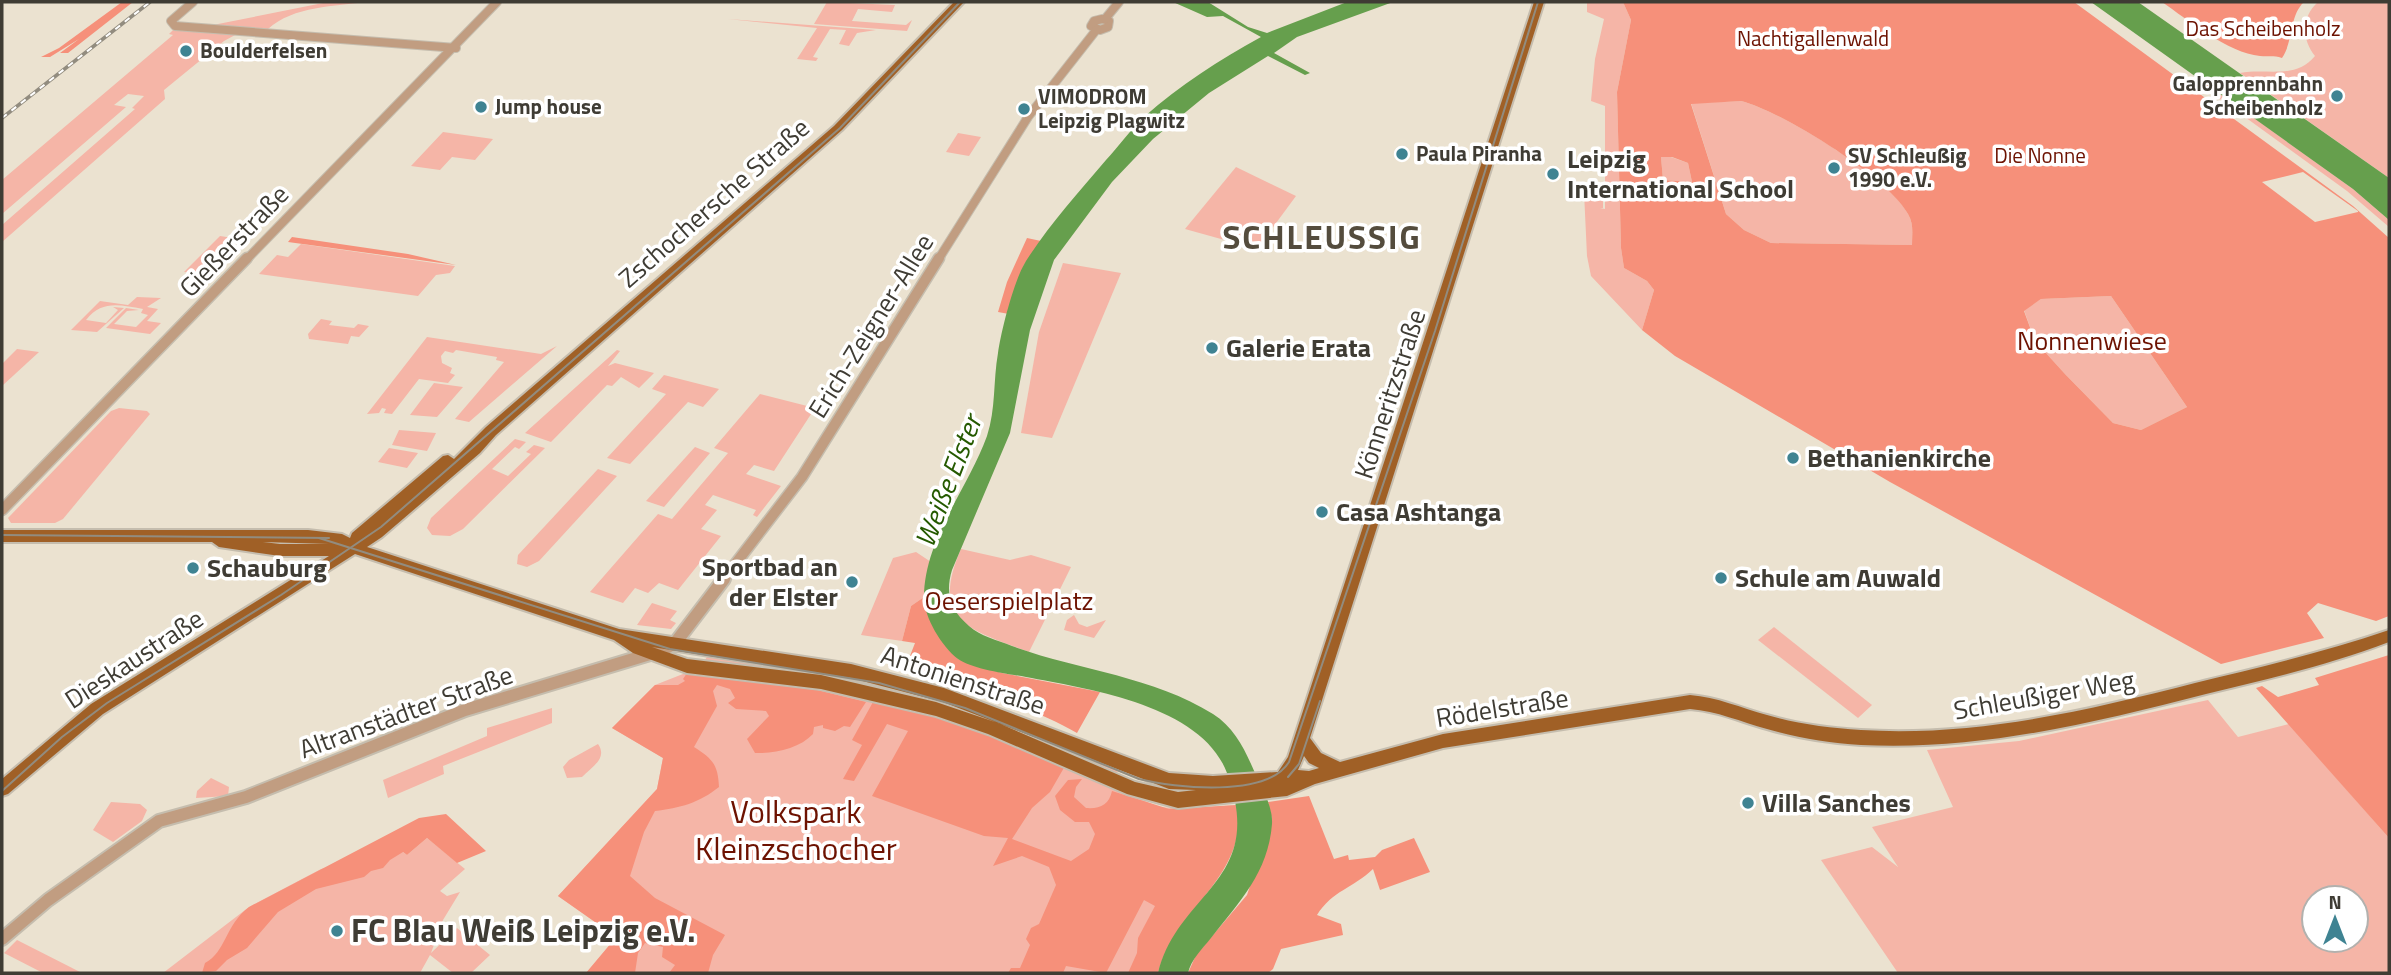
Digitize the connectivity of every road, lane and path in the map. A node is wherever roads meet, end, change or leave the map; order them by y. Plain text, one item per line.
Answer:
1 (193, 2) edge
2 (497, 2) edge
3 (959, 2) edge
4 (1119, 2) edge
5 (1539, 2) edge
6 (456, 47) junction
7 (491, 431) junction
8 (2, 509) edge
9 (2, 536) edge
10 (207, 538) junction
11 (351, 549) junction
12 (294, 551) junction
13 (296, 583) junction
14 (619, 635) junction
15 (2389, 636) edge
16 (676, 642) junction
17 (652, 654) junction
18 (673, 662) junction
19 (1702, 702) joint
20 (1302, 740) junction
21 (1295, 761) junction
22 (1339, 770) junction
23 (1285, 777) junction
24 (1312, 777) junction
25 (1266, 785) junction
26 (2, 789) edge
27 (1215, 790) junction
28 (2, 939) edge

1 - 6 street
2 - 6 street, Gießerstraße
3 - 7 main road, Zschochersche Straße
4 - 16 street, Erich-Zeigner-Allee
5 - 20 main road, Könneritzstraße
6 - 8 street, Gießerstraße
7 - 11 main road, Zschochersche Straße
7 - 11 main road, Zschochersche Straße
9 - 10 main road, Antonienstraße
10 - 11 main road, Antonienstraße
10 - 12 main road, Antonienstraße
11 - 12 main road, Antonienstraße
11 - 13 main road, Dieskaustraße
11 - 14 main road, Antonienstraße
12 - 13 main road
13 - 26 main road, Dieskaustraße
14 - 16 main road, Antonienstraße
14 - 17 main road, Antonienstraße
15 - 19 main road, Schleußiger Weg
16 - 17 street, Altranstädter Straße
16 - 18 street
16 - 27 main road, Antonienstraße
17 - 18 main road, Antonienstraße
17 - 28 street, Altranstädter Straße
18 - 27 main road, Antonienstraße
19 - 22 main road, Rödelstraße
20 - 21 main road, Könneritzstraße
20 - 22 main road
21 - 23 main road, Könneritzstraße
21 - 24 main road
22 - 24 main road, Rödelstraße
23 - 24 main road, Rödelstraße
23 - 25 main road, Könneritzstraße
24 - 25 main road, Rödelstraße
25 - 27 main road, Antonienstraße

